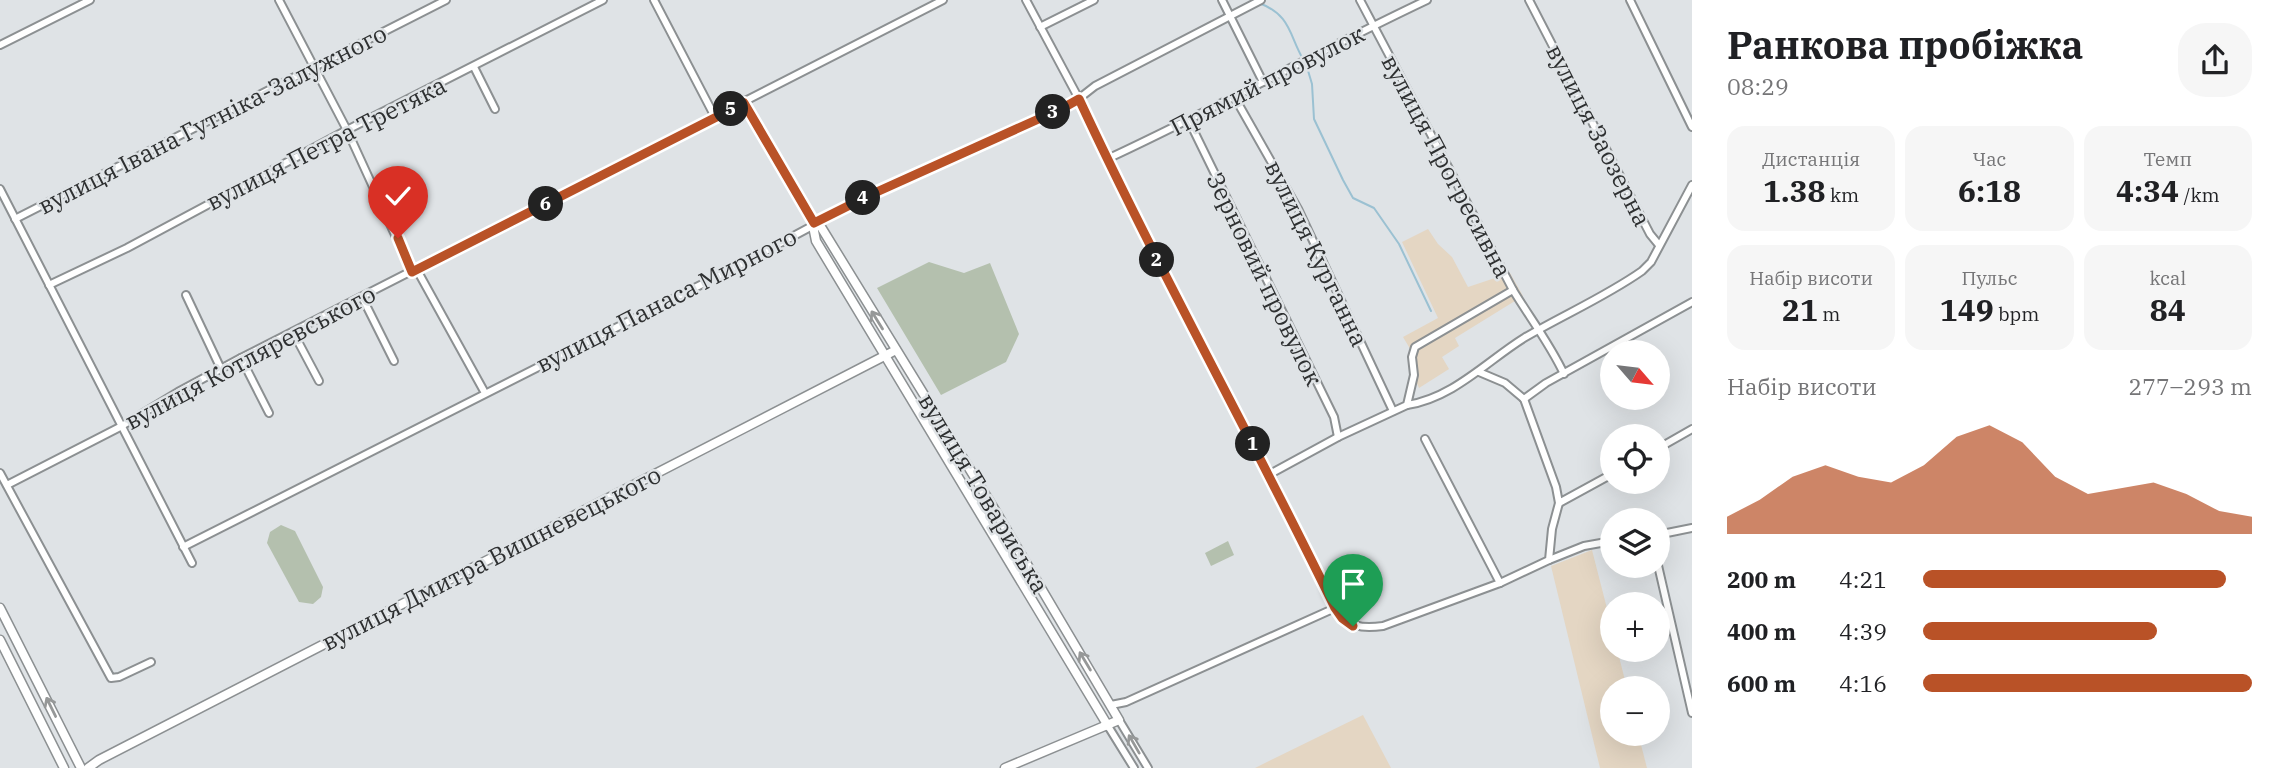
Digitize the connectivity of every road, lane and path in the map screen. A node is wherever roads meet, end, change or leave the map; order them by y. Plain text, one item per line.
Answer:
1 (90, 0) edge
2 (279, 0) edge
3 (446, 0) edge
4 (603, 0) edge
5 (654, 0) edge
6 (943, 0) edge
7 (1026, 0) edge
8 (1094, 0) edge
9 (1222, 0) edge
10 (1360, 0) edge
11 (1427, 0) edge
12 (1529, 0) edge
13 (1630, 0) edge
14 (1259, 1) edge
15 (1230, 16) junction
16 (1373, 26) junction
17 (1040, 27) junction
18 (0, 45) edge
19 (316, 67) junction
20 (474, 67) junction
21 (1264, 82) junction
22 (1235, 98) junction
23 (1079, 99) junction
24 (744, 103) junction
25 (495, 109) dead end
26 (715, 117) junction
27 (1189, 121) junction
28 (1692, 127) edge
29 (347, 130) junction
30 (1107, 159) junction
31 (1692, 185) edge
32 (0, 189) edge
33 (15, 219) junction
34 (814, 223) junction
35 (1659, 245) junction
36 (415, 271) junction
37 (49, 285) junction
38 (1513, 290) junction
39 (186, 295) dead end
40 (362, 297) junction
41 (1692, 302) edge
42 (1538, 330) junction
43 (293, 332) junction
44 (896, 350) junction
45 (885, 357) junction
46 (241, 358) junction
47 (394, 361) dead end
48 (221, 369) junction
49 (910, 371) junction
50 (1479, 372) junction
51 (1564, 374) junction
52 (899, 376) junction
53 (318, 381) dead end
54 (485, 393) junction
55 (1524, 399) junction
56 (1407, 405) junction
57 (1394, 411) junction
58 (269, 413) dead end
59 (120, 427) junction
60 (1692, 429) edge
61 (1338, 437) junction
62 (1425, 439) dead end
63 (1670, 442) edge
64 (0, 473) edge
65 (1269, 474) junction
66 (1600, 481) edge
67 (6, 485) junction
68 (1559, 503) junction
69 (1692, 528) edge
70 (1670, 532) edge
71 (1600, 543) edge
72 (183, 547) junction
73 (1549, 560) junction
74 (192, 563) dead end
75 (1661, 578) edge
76 (1500, 583) junction
77 (0, 608) edge
78 (1335, 608) junction
79 (0, 640) edge
80 (151, 662) dead end
81 (1691, 700) edge
82 (1111, 705) junction
83 (1692, 713) edge
84 (1119, 720) junction
85 (1108, 726) junction
86 (64, 768) edge
87 (82, 768) edge
88 (88, 768) edge
89 (1005, 768) edge
90 (1134, 768) edge
91 (1148, 768) edge

1 - 18 street
2 - 19 street
3 - 19 street, вулиця Івана Гутніка-Залужного
4 - 20 street, вулиця Петра Третяка
5 - 26 street
6 - 24 street, вулиця Котляревського
7 - 17 street
8 - 17 street
9 - 15 street
10 - 16 street, вулиця Прогресивна
11 - 16 street, Прямий провулок
12 - 35 street, вулиця Заозерна
13 - 28 street
14 - 15 street, вулиця Панаса Мирного
15 - 21 street
15 - 23 street, вулиця Панаса Мирного
16 - 21 street, Прямий провулок
16 - 38 street, вулиця Прогресивна
17 - 23 street
19 - 29 street
19 - 33 street, вулиця Івана Гутніка-Залужного
20 - 25 street
20 - 29 street, вулиця Петра Третяка
21 - 22 street, Прямий провулок
22 - 27 street, Прямий провулок
22 - 57 street, вулиця Курганна
23 - 30 street
23 - 34 street, вулиця Панаса Мирного
24 - 26 street, вулиця Котляревського
24 - 34 street, вулиця Товариська
26 - 36 street, вулиця Котляревського
27 - 30 street, Прямий провулок
27 - 61 street, Зерновий провулок
29 - 36 street
29 - 37 street, вулиця Петра Третяка
30 - 65 street
31 - 35 street
32 - 33 street
33 - 37 street
44 -> 34 street, вулиця Товариська
34 - 45 street, вулиця Товариська
34 - 54 street, вулиця Панаса Мирного
35 - 42 street, вулиця Заозерна
36 - 40 street, вулиця Котляревського
36 - 54 street
37 - 59 street
38 - 42 street, вулиця Прогресивна
38 - 56 street
39 - 48 street
40 - 43 street, вулиця Котляревського
40 - 47 street
41 - 51 street
42 - 50 street, вулиця Заозерна
42 - 51 street, вулиця Прогресивна
43 - 46 street, вулиця Котляревського
43 - 53 street
44 - 45 street, вулиця Дмитра Вишневецького
44 - 49 street, вулиця Товариська
45 - 52 street, вулиця Товариська
45 - 88 street, вулиця Дмитра Вишневецького
46 - 48 street, вулиця Котляревського
46 - 58 street
48 - 59 street, вулиця Котляревського
49 - 52 street
82 -> 49 street, вулиця Товариська
50 - 55 street
50 - 56 street, вулиця Заозерна
51 - 55 street
52 - 85 street, вулиця Товариська
54 - 72 street, вулиця Панаса Мирного
55 - 68 street
56 - 57 street
57 - 61 street
59 - 67 street, вулиця Котляревського
59 - 72 street
60 - 63 street
61 - 65 street
62 - 76 street
64 - 67 street
65 - 78 street
66 - 68 street
67 - 80 street
68 - 73 street
69 - 70 street
71 - 73 street
72 - 74 street
73 - 76 street
75 - 81 street
76 - 78 street
87 -> 77 street
78 - 82 street
79 - 86 street
81 - 83 street
82 - 84 street, вулиця Товариська
84 - 85 street
91 -> 84 street, вулиця Товариська
85 - 89 street
85 - 90 street, вулиця Товариська

